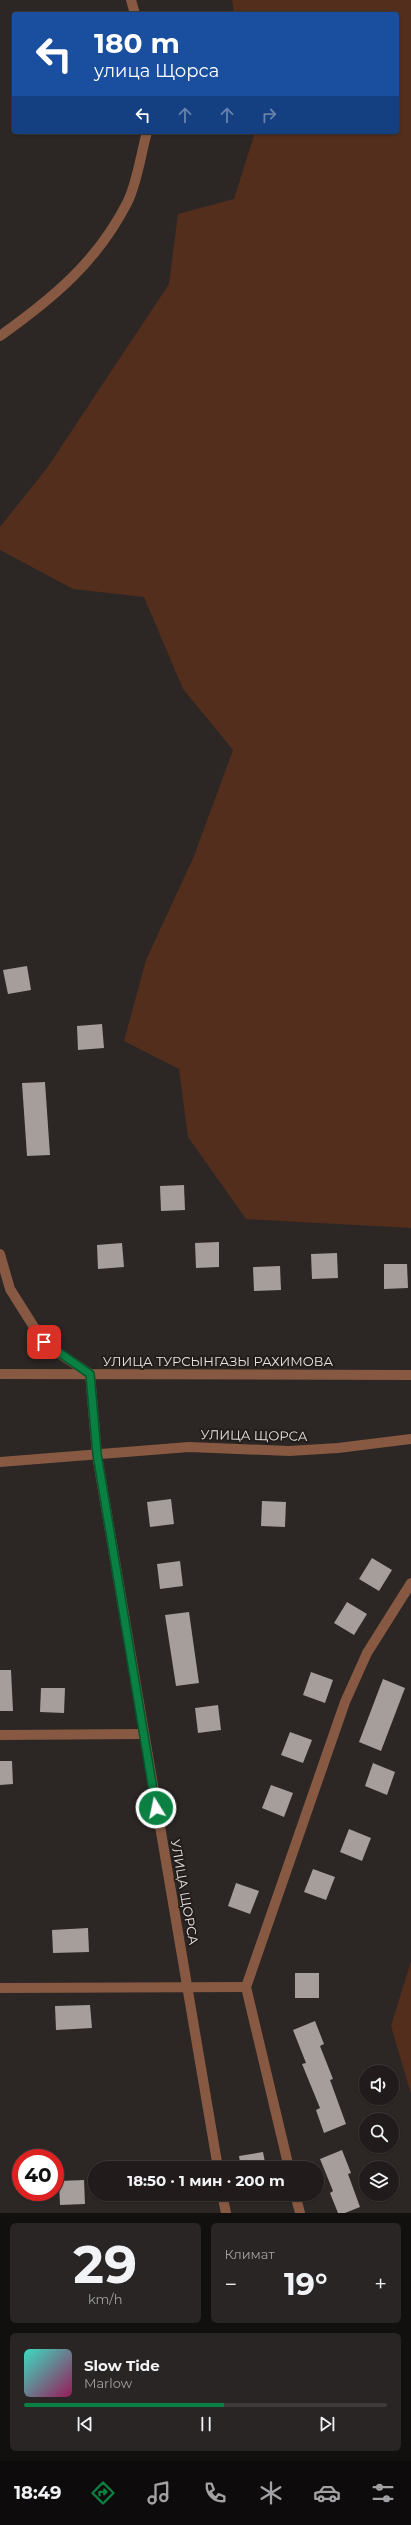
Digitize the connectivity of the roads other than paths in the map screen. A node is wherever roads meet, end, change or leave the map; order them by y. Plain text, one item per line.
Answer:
1 (131, 0) edge
2 (134, 12) edge
3 (146, 134) edge
4 (0, 336) edge
5 (0, 1254) edge
6 (0, 1374) edge
7 (90, 1374) junction
8 (411, 1375) edge
9 (411, 1439) edge
10 (97, 1454) junction
11 (0, 1462) edge
12 (411, 1583) edge
13 (143, 1734) junction
14 (0, 1735) edge
15 (189, 1986) junction
16 (246, 1987) junction
17 (0, 1988) edge
18 (217, 2161) edge
19 (287, 2161) edge
20 (223, 2201) edge
21 (297, 2201) edge
22 (226, 2213) edge
23 (300, 2213) edge

1 - 2 street
3 - 4 street
5 - 7 street
6 - 7 street, УЛИЦА ТУРСЫНГАЗЫ РАХИМОВА
7 - 8 street, УЛИЦА ТУРСЫНГАЗЫ РАХИМОВА
7 - 10 street, УЛИЦА ЩОРСА
9 - 10 street, УЛИЦА ЩОРСА
10 - 11 street
10 - 13 street, УЛИЦА ЩОРСА
12 - 16 street
13 - 14 street
13 - 15 street, УЛИЦА ЩОРСА
15 - 16 street
15 - 17 street
15 - 18 street, УЛИЦА ЩОРСА
16 - 19 street
20 - 22 street
21 - 23 street

